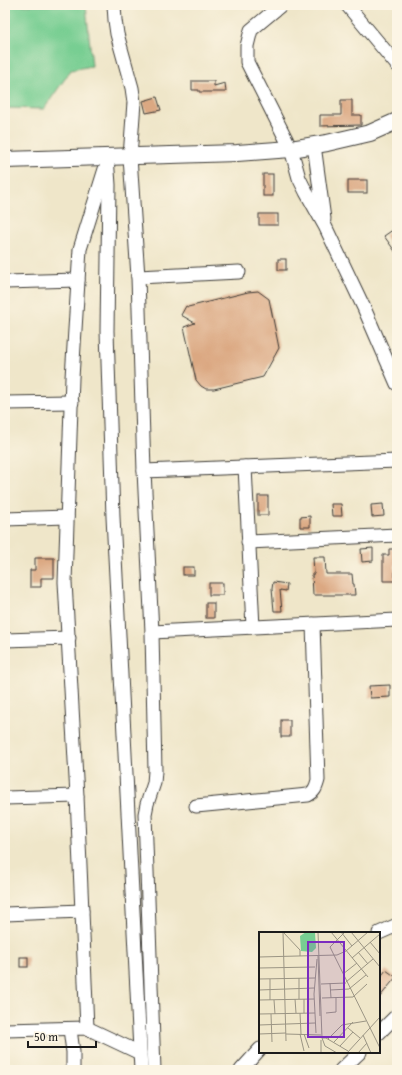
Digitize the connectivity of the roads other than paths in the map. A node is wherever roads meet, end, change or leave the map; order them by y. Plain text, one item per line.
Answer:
1 (114, 5) edge
2 (281, 5) edge
3 (346, 5) edge
4 (397, 65) edge
5 (397, 121) edge
6 (314, 145) junction
7 (291, 149) junction
8 (130, 157) junction
9 (108, 159) junction
10 (5, 160) edge
11 (325, 226) junction
12 (239, 272) dead end
13 (138, 277) junction
14 (78, 280) junction
15 (5, 282) edge
16 (393, 362) edge
17 (397, 384) edge
18 (72, 402) junction
19 (5, 403) edge
20 (397, 461) edge
21 (244, 467) junction
22 (144, 471) junction
23 (67, 517) junction
24 (5, 519) edge
25 (397, 535) edge
26 (248, 542) junction
27 (397, 620) edge
28 (313, 624) junction
29 (253, 627) junction
30 (152, 632) junction
31 (69, 638) junction
32 (5, 640) edge
33 (77, 796) junction
34 (5, 798) edge
35 (196, 806) dead end
36 (82, 911) junction
37 (5, 914) edge
38 (397, 925) edge
39 (380, 933) edge
40 (397, 1015) edge
41 (87, 1028) junction
42 (70, 1029) junction
43 (5, 1030) edge
44 (380, 1032) edge
45 (259, 1050) edge
46 (140, 1053) junction
47 (359, 1053) edge
48 (73, 1070) edge
49 (141, 1070) edge
50 (154, 1070) edge
51 (241, 1070) edge
52 (342, 1070) edge

1 - 8 street
2 - 7 street
3 - 4 street
5 - 6 main road
6 - 7 main road
6 - 11 street
7 - 8 main road
7 - 11 street
8 - 9 main road
8 - 13 street
9 - 10 main road
9 - 14 street
9 - 46 street
11 - 16 street
12 - 13 street
13 - 22 street
14 - 15 street
14 - 18 street
16 - 17 street
18 - 19 street
18 - 23 street
20 - 21 street
21 - 22 street
21 - 26 street
22 - 30 street
23 - 24 street
23 - 31 street
25 - 26 street
26 - 29 street
27 - 28 street
28 - 29 street
28 - 35 street
29 - 30 street
30 - 50 street
31 - 32 street
31 - 33 street
33 - 34 street
33 - 36 street
36 - 37 street
36 - 41 street
38 - 39 street
40 - 44 street
41 - 42 street
41 - 46 street
42 - 43 street
42 - 48 street
45 - 51 street
46 - 49 street
47 - 52 street

